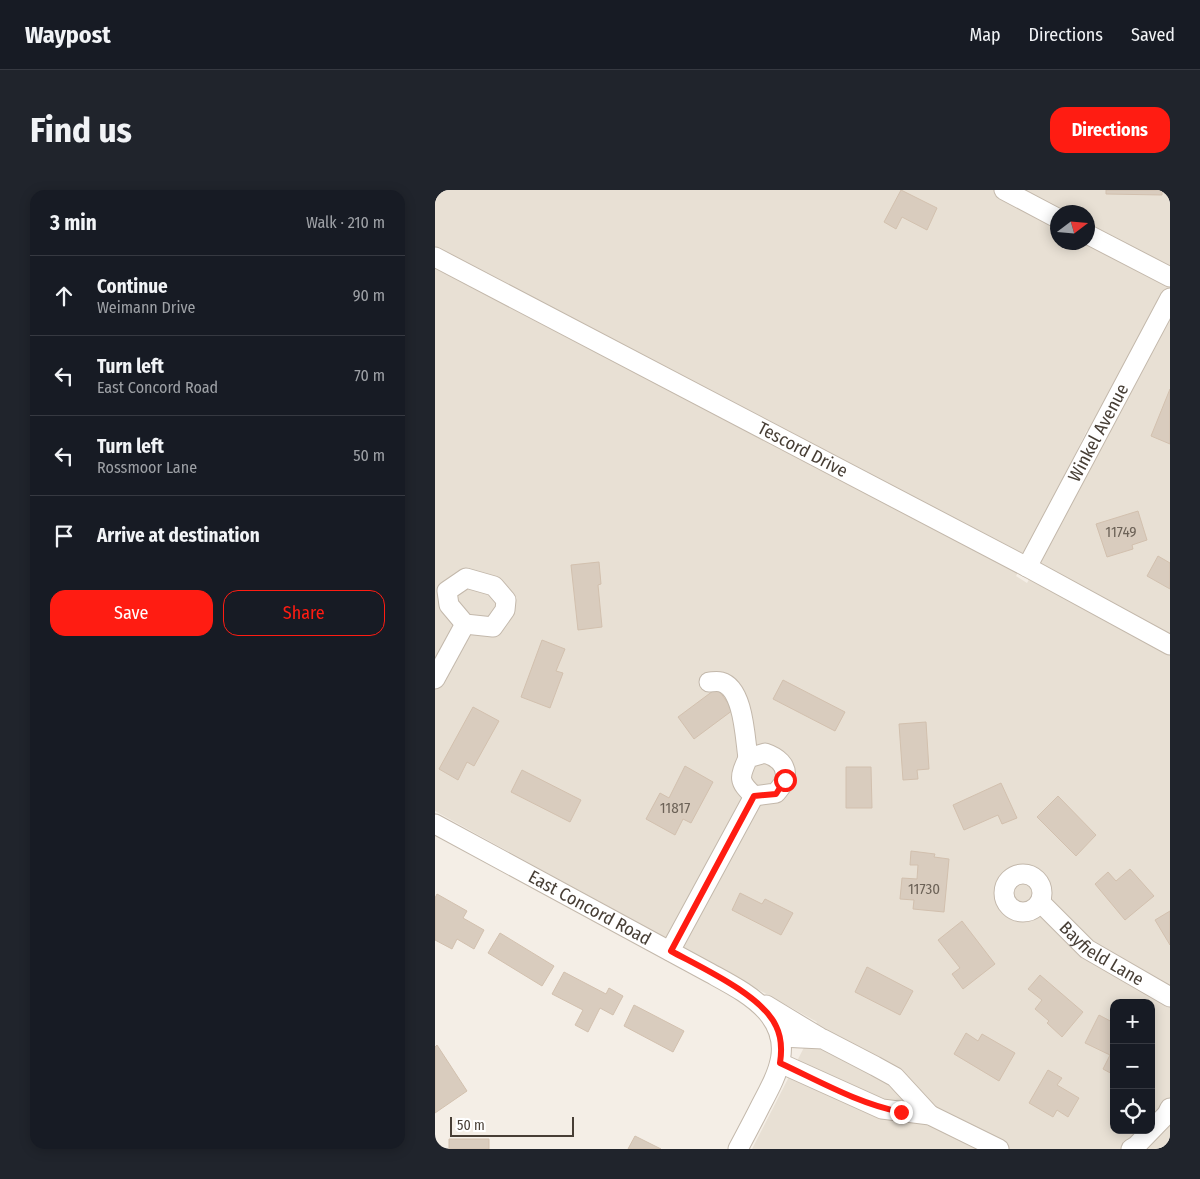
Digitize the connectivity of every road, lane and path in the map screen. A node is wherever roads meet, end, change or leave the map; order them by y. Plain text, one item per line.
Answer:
1 (1004, 190) edge
2 (1050, 214) edge
3 (1095, 238) edge
4 (435, 257) edge
5 (1170, 277) edge
6 (1170, 298) edge
7 (1027, 566) junction
8 (465, 624) dead end
9 (1170, 645) edge
10 (435, 679) edge
11 (709, 682) dead end
12 (748, 758) junction
13 (754, 796) junction
14 (435, 824) edge
15 (1040, 902) dead end
16 (671, 951) junction
17 (743, 992) junction
18 (1170, 997) edge
19 (780, 1036) junction
20 (823, 1039) junction
21 (780, 1063) junction
22 (1169, 1112) edge
23 (931, 1115) junction
24 (738, 1149) edge
25 (999, 1149) edge
26 (1131, 1149) edge

1 - 2 street
3 - 5 street
4 - 7 street, Tescord Drive
6 - 7 street, Winkel Avenue
7 - 9 street, Tescord Drive
8 - 10 street
11 - 12 street
12 - 13 street
12 - 13 street
13 - 16 street
14 - 16 street, East Concord Road
15 - 18 street, Bayfield Lane
16 - 17 street, East Concord Road
17 - 19 street, East Concord Road
17 - 20 street
19 - 20 street
19 - 21 street, East Concord Road
20 - 23 street
21 - 23 street
21 - 24 street, East Concord Road
22 - 26 street
23 - 25 street

